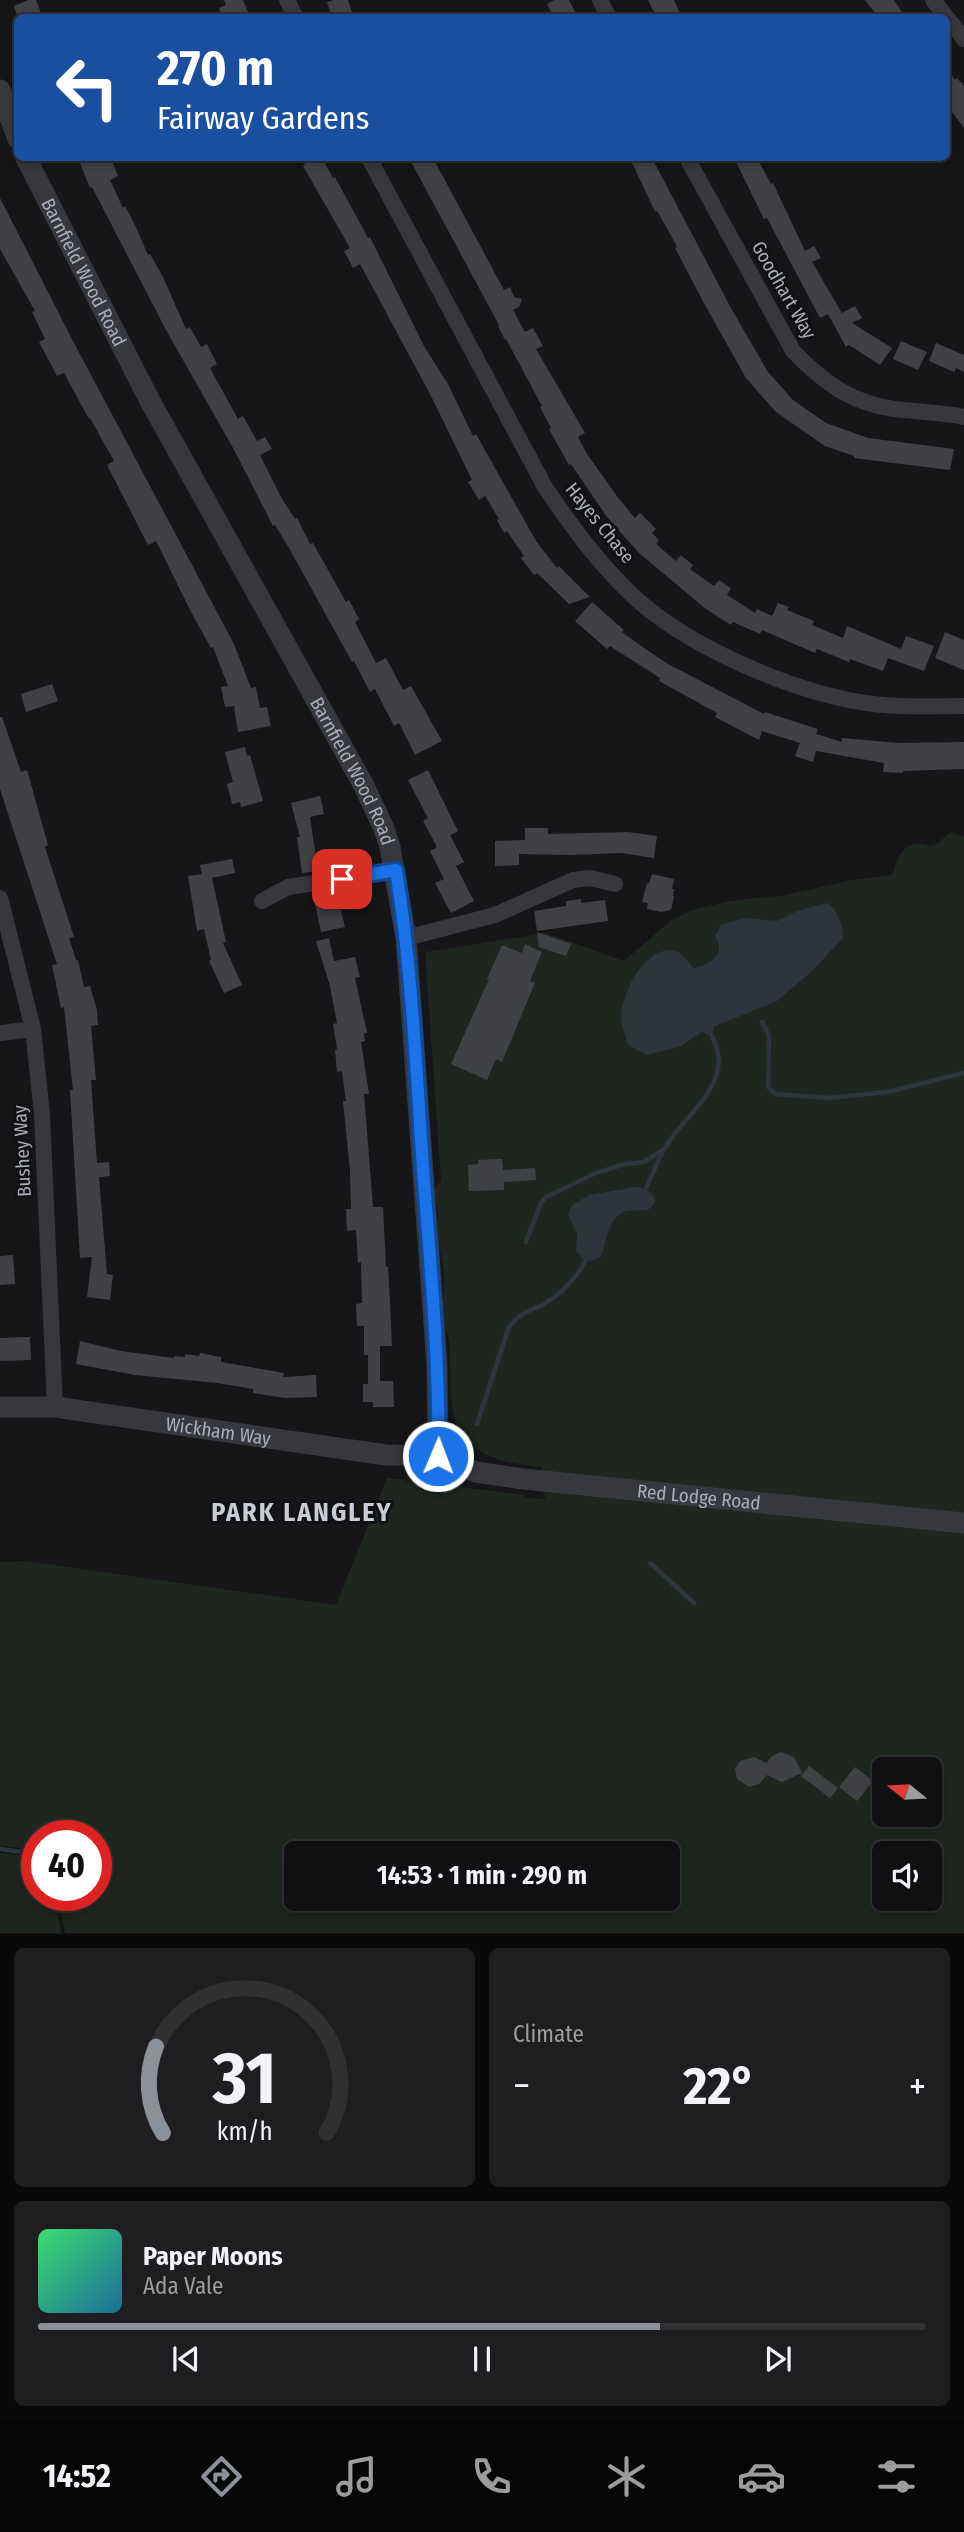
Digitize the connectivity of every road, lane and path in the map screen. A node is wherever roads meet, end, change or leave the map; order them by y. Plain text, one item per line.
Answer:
1 (933, 0) edge
2 (944, 14) edge
3 (950, 22) edge
4 (964, 40) edge
5 (0, 90) edge
6 (14, 128) edge
7 (28, 161) edge
8 (371, 161) edge
9 (689, 161) edge
10 (964, 417) edge
11 (964, 706) edge
12 (396, 870) junction
13 (615, 884) dead end
14 (0, 898) edge
15 (262, 901) dead end
16 (407, 938) junction
17 (33, 1029) junction
18 (0, 1033) edge
19 (0, 1407) edge
20 (55, 1407) junction
21 (438, 1456) junction
22 (964, 1523) edge

1 - 2 street
3 - 4 street
5 - 6 street
7 - 12 street, Barnfield Wood Road
8 - 11 street, Hayes Chase
9 - 10 street, Goodhart Way
12 - 15 street
12 - 16 street, Barnfield Wood Road
13 - 16 street
14 - 17 street, Bushey Way
16 - 21 street, Barnfield Wood Road
17 - 18 street
17 - 20 street, Bushey Way
19 - 20 street, Wickham Way
20 - 21 street, Wickham Way
21 - 22 street, Red Lodge Road

